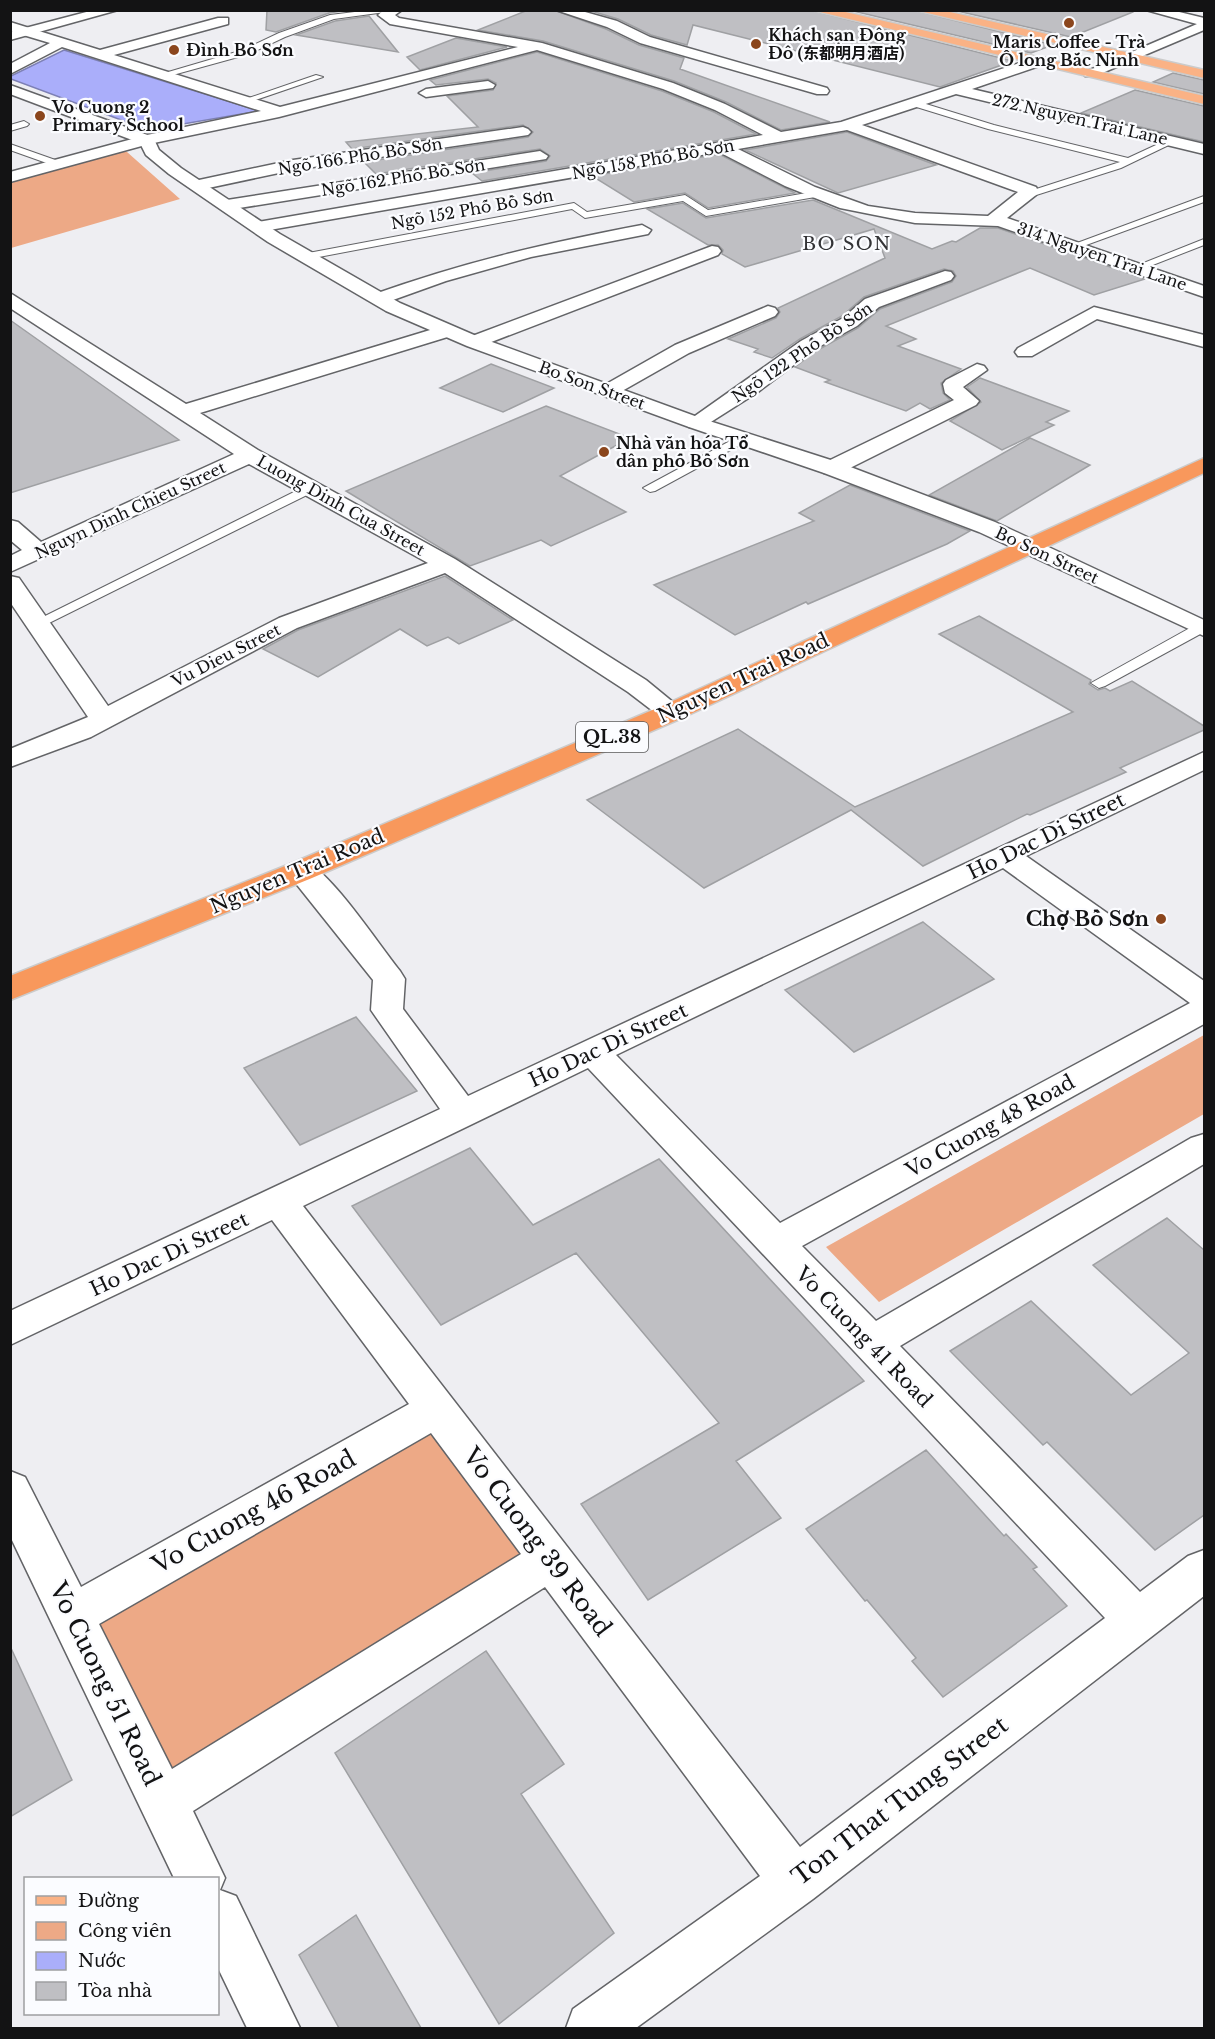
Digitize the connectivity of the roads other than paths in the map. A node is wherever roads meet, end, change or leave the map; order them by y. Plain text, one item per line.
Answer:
1 (112, 10) edge
2 (396, 10) edge
3 (562, 10) edge
4 (818, 10) edge
5 (921, 10) edge
6 (1152, 10) edge
7 (223, 21) dead end
8 (1204, 23) edge
9 (15, 31) edge
10 (60, 43) junction
11 (537, 46) junction
12 (97, 55) junction
13 (1130, 57) junction
14 (1040, 62) junction
15 (10, 69) edge
16 (1090, 73) junction
17 (1204, 74) edge
18 (162, 75) junction
19 (319, 77) dead end
20 (488, 85) dead end
21 (10, 88) edge
22 (955, 89) junction
23 (822, 91) dead end
24 (1204, 100) edge
25 (244, 101) junction
26 (913, 103) junction
27 (279, 112) junction
28 (24, 123) dead end
29 (847, 125) junction
30 (10, 128) edge
31 (523, 132) dead end
32 (778, 137) junction
33 (147, 140) junction
34 (1172, 141) junction
35 (10, 147) edge
36 (721, 147) junction
37 (1204, 149) edge
38 (555, 154) dead end
39 (1128, 161) junction
40 (58, 164) junction
41 (10, 177) edge
42 (199, 185) junction
43 (818, 194) junction
44 (1030, 194) junction
45 (1204, 199) edge
46 (228, 205) junction
47 (999, 221) junction
48 (258, 227) junction
49 (642, 230) dead end
50 (1204, 242) edge
51 (1074, 246) junction
52 (712, 251) dead end
53 (303, 257) junction
54 (1136, 268) junction
55 (945, 276) dead end
56 (1203, 290) edge
57 (10, 299) edge
58 (379, 299) junction
59 (768, 312) dead end
60 (447, 331) junction
61 (1204, 341) edge
62 (474, 342) junction
63 (1025, 352) dead end
64 (977, 370) dead end
65 (608, 391) junction
66 (186, 411) junction
67 (696, 423) junction
68 (743, 438) junction
69 (250, 455) junction
70 (1204, 465) edge
71 (832, 468) junction
72 (310, 488) junction
73 (650, 488) dead end
74 (10, 527) edge
75 (1029, 546) junction
76 (38, 552) junction
77 (447, 564) junction
78 (10, 565) edge
79 (10, 583) edge
80 (25, 613) edge
81 (1203, 628) edge
82 (1099, 683) dead end
83 (672, 712) junction
84 (102, 718) junction
85 (10, 759) edge
86 (1198, 771) edge
87 (1006, 856) junction
88 (301, 871) junction
89 (10, 989) edge
90 (1204, 997) edge
91 (1204, 1010) edge
92 (593, 1052) junction
93 (463, 1114) junction
94 (1204, 1148) edge
95 (279, 1202) junction
96 (775, 1243) junction
97 (10, 1329) edge
98 (870, 1344) junction
99 (437, 1409) junction
100 (10, 1490) edge
101 (550, 1560) junction
102 (1204, 1570) edge
103 (72, 1616) junction
104 (1137, 1620) junction
105 (163, 1802) junction
106 (200, 1877) edge
107 (795, 1881) junction
108 (219, 1916) edge
109 (274, 2028) edge
110 (592, 2028) edge

1 - 9 street
2 - 11 street
2 - 18 lane
3 - 23 street
4 - 14 main road
5 - 13 main road
6 - 8 street
7 - 12 street
8 - 13 street
9 - 10 street
10 - 12 street
10 - 15 street
11 - 27 street
11 - 32 street
12 - 18 street
13 - 16 street
13 - 17 main road
14 - 16 main road
14 - 22 street, Ngõ 158 Phố Bồ Sơn
16 - 24 main road
18 - 25 street
19 - 25 lane
20 - 27 street
21 - 33 street
22 - 26 street, Ngõ 158 Phố Bồ Sơn
22 - 34 street, 272 Nguyen Trai Lane
25 - 27 street
26 - 29 street, Ngõ 158 Phố Bồ Sơn
26 - 39 lane
27 - 33 street
28 - 30 lane
29 - 32 street, Ngõ 158 Phố Bồ Sơn
29 - 44 street, 314 Nguyen Trai Lane
31 - 42 street, Ngõ 166 Phố Bồ Sơn
32 - 36 street, Ngõ 158 Phố Bồ Sơn
33 - 40 street
33 - 42 street, Bo Son Street
34 - 37 street, 272 Nguyen Trai Lane
34 - 39 lane
35 - 40 lane
36 - 43 street, 314 Nguyen Trai Lane
36 - 48 street, Ngõ 158 Phố Bồ Sơn
38 - 46 street, Ngõ 162 Phố Bồ Sơn
39 - 44 lane
40 - 41 street
42 - 46 street, Bo Son Street
43 - 47 street, 314 Nguyen Trai Lane
43 - 53 lane, Ngõ 152 Phố Bồ Sơn
44 - 47 street, 314 Nguyen Trai Lane
45 - 51 lane
46 - 48 street, Bo Son Street
47 - 51 street, 314 Nguyen Trai Lane
48 - 53 street, Bo Son Street
49 - 58 street
50 - 54 lane
51 - 54 street, 314 Nguyen Trai Lane
52 - 62 street
53 - 58 street, Bo Son Street
54 - 56 street, 314 Nguyen Trai Lane
55 - 67 street, Ngõ 122 Phố Bồ Sơn
57 - 66 street, Luong Dinh Cua Street
58 - 60 street, Bo Son Street
59 - 65 street
60 - 62 street, Bo Son Street
60 - 66 street
61 - 63 street
62 - 65 street, Bo Son Street
64 - 71 street
65 - 67 street, Bo Son Street
66 - 69 street, Luong Dinh Cua Street
67 - 68 street, Bo Son Street
68 - 71 street, Bo Son Street
68 - 73 lane
69 - 72 street, Luong Dinh Cua Street
69 - 76 street, Nguyn Dinh Chieu Street
70 - 75 highway, Nguyen Trai Road / QL.38
71 - 75 street, Bo Son Street
72 - 77 street, Luong Dinh Cua Street
72 - 80 lane
74 - 76 street
75 - 81 street, Bo Son Street
75 - 83 highway, Nguyen Trai Road / QL.38
76 - 78 street, Nguyn Dinh Chieu Street
77 - 83 street, Luong Dinh Cua Street
77 - 84 street, Vu Dieu Street
79 - 80 street
80 - 84 street
81 - 82 lane
83 - 88 highway, Nguyen Trai Road / QL.38
84 - 85 street, Vu Dieu Street
86 - 87 street, Ho Dac Di Street
87 - 90 street
87 - 92 street, Ho Dac Di Street
88 - 89 highway, Nguyen Trai Road / QL.38
88 - 93 street
91 - 96 street, Vo Cuong 48 Road
92 - 93 street, Ho Dac Di Street
92 - 96 street, Vo Cuong 41 Road
93 - 95 street, Ho Dac Di Street
94 - 98 street
95 - 97 street, Ho Dac Di Street
95 - 99 street, Vo Cuong 39 Road
96 - 98 street, Vo Cuong 41 Road
98 - 104 street, Vo Cuong 41 Road
99 - 101 street, Vo Cuong 39 Road
99 - 103 street, Vo Cuong 46 Road
100 - 103 street, Vo Cuong 51 Road
101 - 105 street
101 - 107 street, Vo Cuong 39 Road
102 - 104 street, Ton That Tung Street
103 - 105 street, Vo Cuong 51 Road
104 - 107 street, Ton That Tung Street
105 - 106 street, Vo Cuong 51 Road
107 - 110 street, Ton That Tung Street
108 - 109 street

